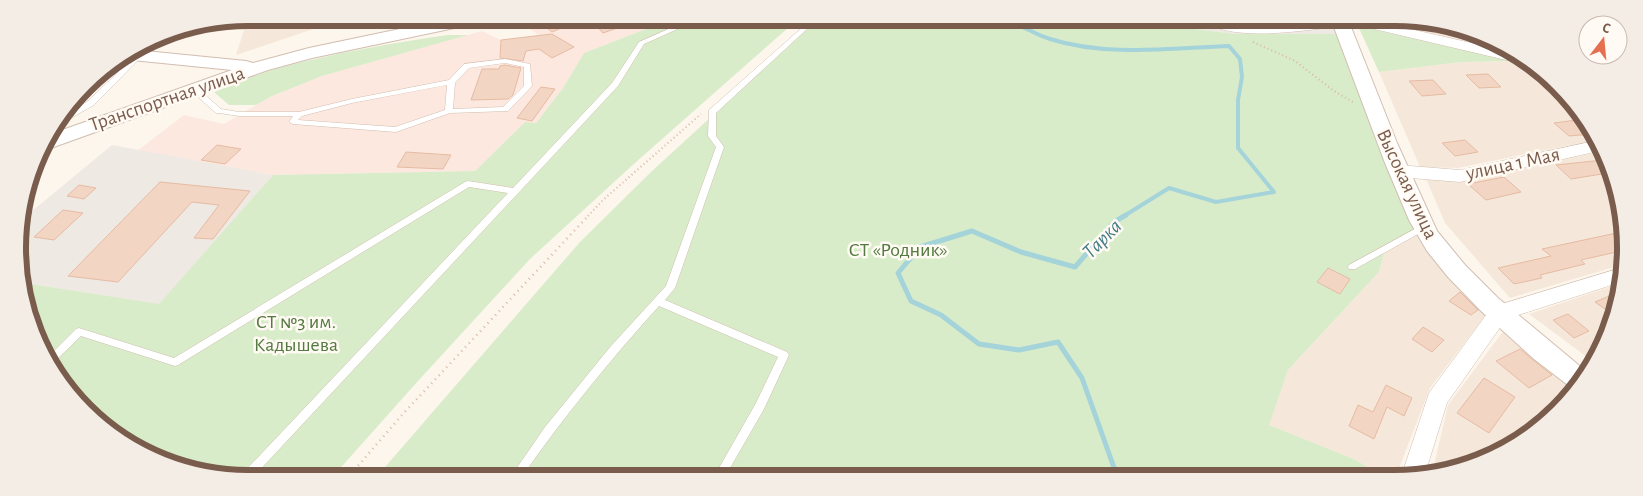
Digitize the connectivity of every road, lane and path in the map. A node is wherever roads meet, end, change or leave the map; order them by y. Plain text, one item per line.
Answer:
1 (436, 26) edge
2 (681, 26) edge
3 (807, 26) edge
4 (1187, 26) edge
5 (1215, 26) edge
6 (1236, 26) edge
7 (1276, 26) edge
8 (1317, 26) edge
9 (1348, 26) edge
10 (1361, 26) edge
11 (1209, 29) dead end
12 (1278, 30) junction
13 (1238, 31) junction
14 (1251, 41) dead end
15 (137, 56) edge
16 (1506, 56) edge
17 (262, 66) junction
18 (451, 82) junction
19 (193, 90) junction
20 (706, 109) dead end
21 (449, 111) junction
22 (299, 114) junction
23 (1374, 114) junction
24 (70, 116) edge
25 (55, 139) edge
26 (1592, 147) edge
27 (1398, 171) junction
28 (515, 191) junction
29 (1424, 227) junction
30 (1352, 267) dead end
31 (1615, 277) edge
32 (658, 301) junction
33 (1499, 313) junction
34 (55, 356) edge
35 (1575, 377) edge
36 (1414, 469) edge
37 (252, 470) edge
38 (354, 470) edge
39 (521, 470) edge
40 (723, 470) edge

1 - 17 street, Транспортная улица
2 - 28 lane
3 - 32 lane
4 - 11 path
5 - 13 lane
6 - 13 lane
7 - 12 lane
8 - 12 lane
9 - 23 street, Высокая улица
10 - 16 street
12 - 13 lane
14 - 23 path
15 - 17 street, Транспортная улица
15 - 24 lane
17 - 19 street, Транспортная улица
18 - 21 lane
18 - 21 lane
18 - 22 lane
19 - 22 lane
19 - 25 street, Транспортная улица
20 - 38 path
21 - 22 lane
23 - 27 street, Высокая улица
26 - 27 street, улица 1 Мая
27 - 29 street, Высокая улица
28 - 34 lane
28 - 37 lane
29 - 30 lane
29 - 33 street, Высокая улица
31 - 33 street
32 - 39 lane
32 - 40 lane
33 - 35 street, Высокая улица
33 - 36 street

